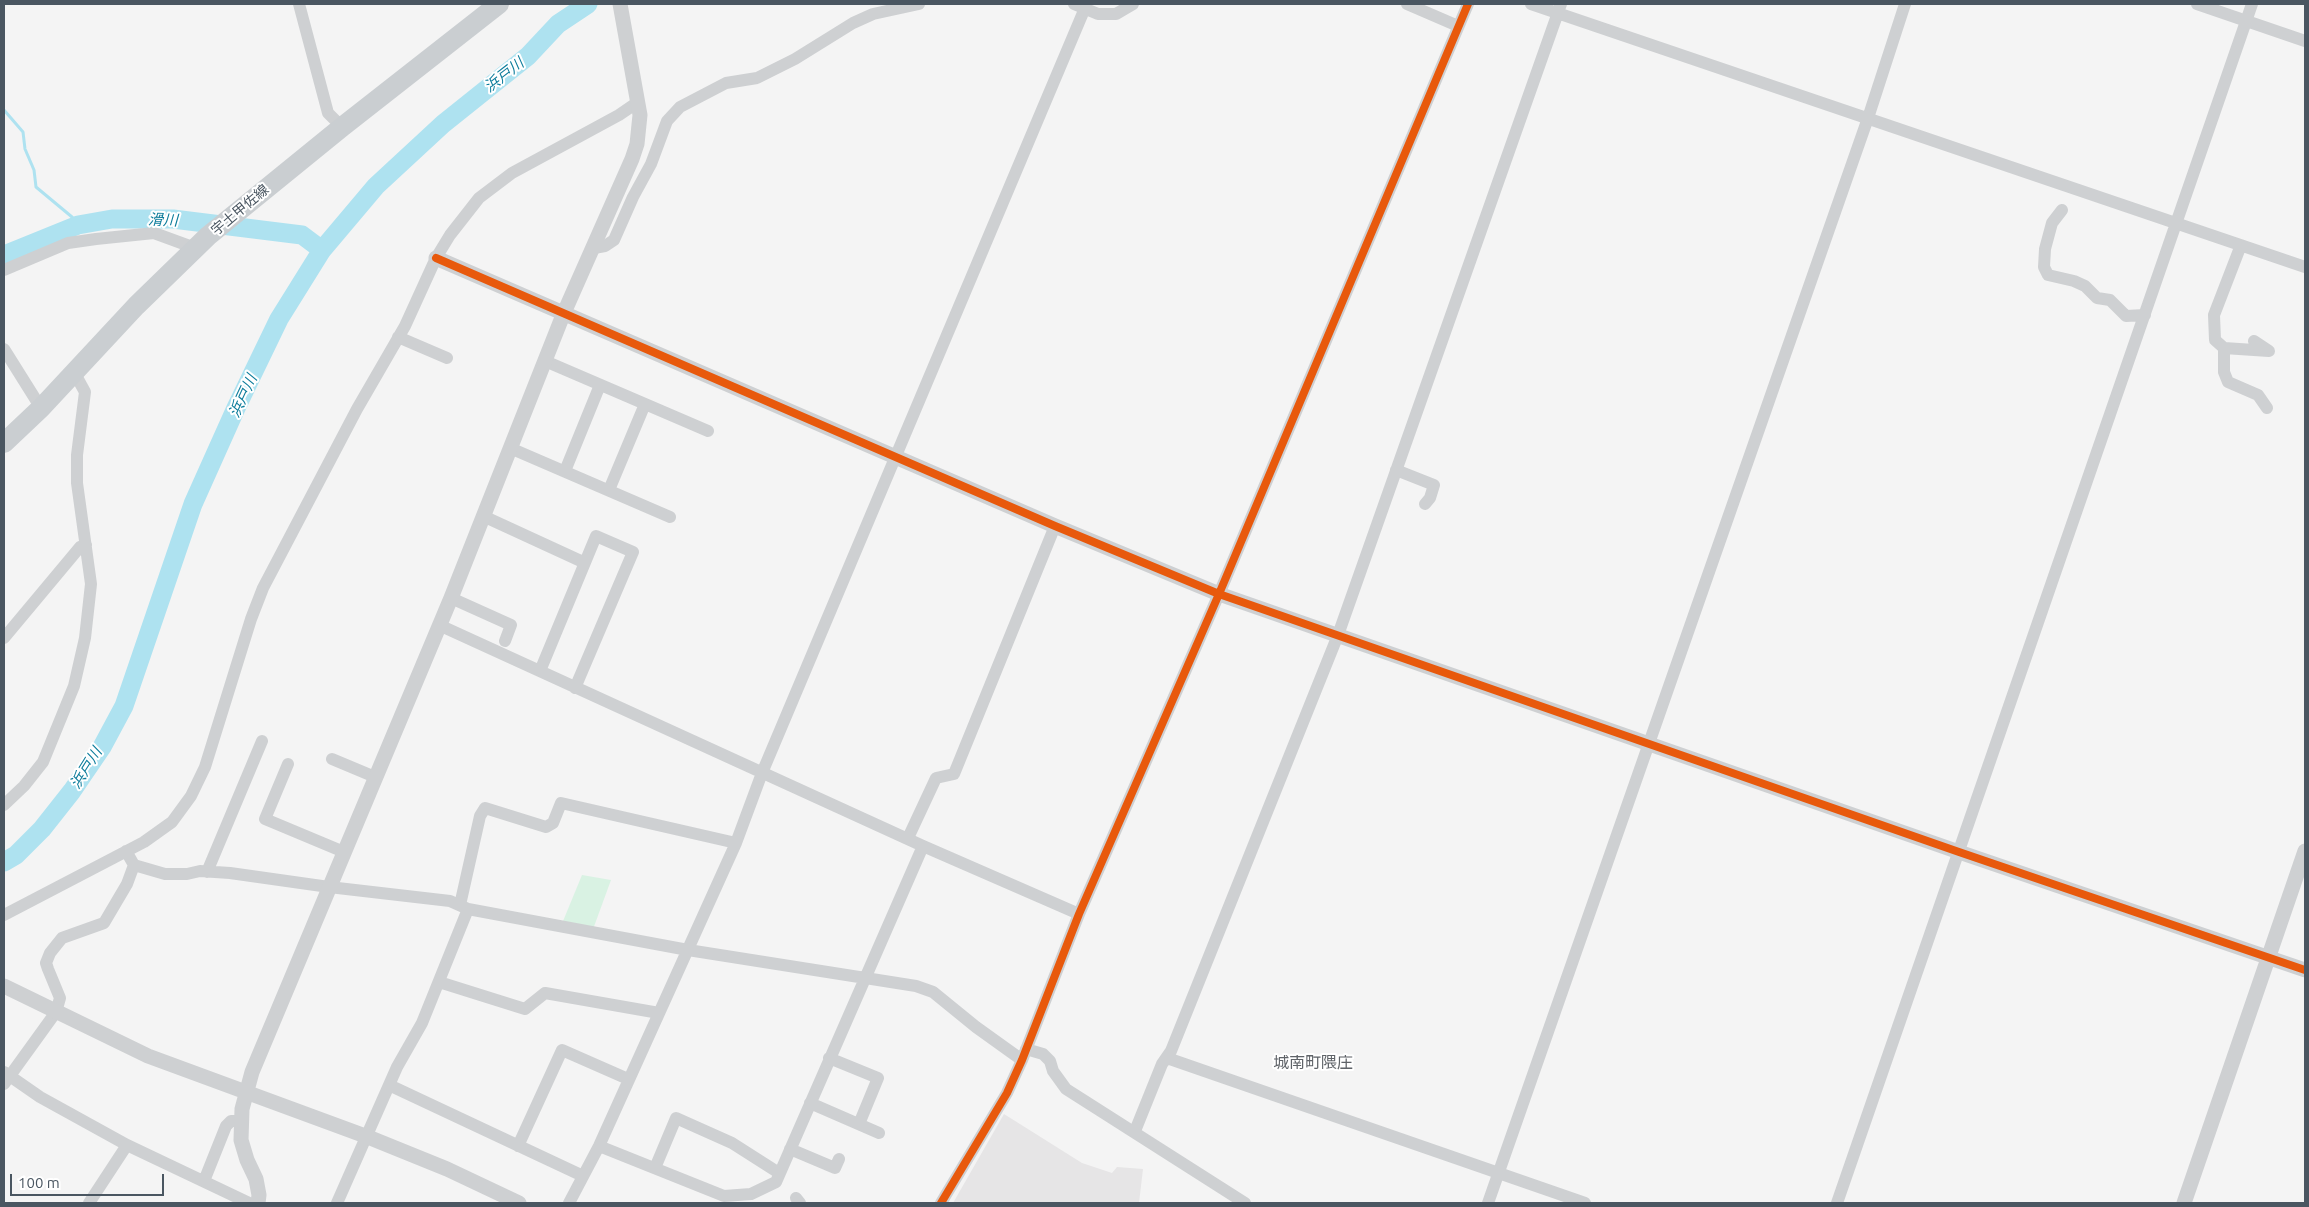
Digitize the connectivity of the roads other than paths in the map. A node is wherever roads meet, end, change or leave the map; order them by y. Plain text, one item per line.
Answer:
1 (299, 4) edge
2 (499, 4) edge
3 (620, 4) edge
4 (919, 4) edge
5 (1133, 4) edge
6 (1407, 4) edge
7 (1468, 4) edge
8 (1531, 4) edge
9 (1905, 4) edge
10 (2197, 4) edge
11 (2252, 4) edge
12 (1079, 6) edge
13 (1559, 8) edge
14 (2247, 20) junction
15 (1458, 26) junction
16 (2305, 41) edge
17 (637, 97) junction
18 (1868, 118) junction
19 (342, 127) junction
20 (2062, 210) dead end
21 (2177, 222) junction
22 (202, 242) junction
23 (2241, 245) junction
24 (594, 248) junction
25 (436, 258) junction
26 (2305, 267) edge
27 (4, 270) edge
28 (563, 315) junction
29 (2145, 316) junction
30 (398, 337) junction
31 (2254, 341) dead end
32 (2224, 348) junction
33 (4, 349) edge
34 (447, 358) dead end
35 (545, 361) junction
36 (74, 372) junction
37 (600, 385) junction
38 (645, 404) junction
39 (41, 408) junction
40 (2268, 408) dead end
41 (708, 431) dead end
42 (4, 443) edge
43 (510, 448) junction
44 (896, 456) junction
45 (1396, 470) junction
46 (565, 471) junction
47 (609, 490) junction
48 (1425, 504) dead end
49 (483, 516) junction
50 (670, 517) dead end
51 (1055, 526) junction
52 (86, 545) junction
53 (583, 562) junction
54 (1219, 594) junction
55 (451, 598) junction
56 (439, 625) junction
57 (1338, 635) junction
58 (4, 638) edge
59 (504, 641) dead end
60 (540, 672) junction
61 (575, 688) junction
62 (262, 741) dead end
63 (1650, 744) junction
64 (332, 759) dead end
65 (288, 764) dead end
66 (762, 773) junction
67 (375, 778) junction
68 (4, 805) edge
69 (908, 838) junction
70 (736, 843) junction
71 (923, 846) junction
72 (126, 851) junction
73 (2305, 851) edge
74 (344, 852) junction
75 (1959, 852) junction
76 (134, 865) junction
77 (207, 872) junction
78 (329, 888) junction
79 (464, 907) junction
80 (1079, 914) junction
81 (4, 915) edge
82 (688, 950) junction
83 (2268, 958) junction
84 (2305, 970) edge
85 (864, 978) junction
86 (439, 982) junction
87 (4, 986) edge
88 (56, 1012) junction
89 (659, 1013) junction
90 (1024, 1055) junction
91 (829, 1058) junction
92 (1167, 1058) junction
93 (6, 1078) edge
94 (628, 1079) junction
95 (389, 1085) junction
96 (246, 1091) junction
97 (810, 1103) junction
98 (241, 1121) junction
99 (859, 1124) junction
100 (1135, 1131) junction
101 (879, 1133) dead end
102 (368, 1137) junction
103 (127, 1145) junction
104 (518, 1146) junction
105 (599, 1146) junction
106 (790, 1149) junction
107 (839, 1159) dead end
108 (655, 1168) junction
109 (779, 1173) junction
110 (1499, 1173) junction
111 (583, 1176) junction
112 (204, 1181) junction
113 (513, 1202) edge
114 (89, 1203) edge
115 (249, 1203) edge
116 (258, 1203) edge
117 (337, 1203) edge
118 (569, 1203) edge
119 (941, 1203) edge
120 (1244, 1203) edge
121 (1488, 1203) edge
122 (1585, 1203) edge
123 (1837, 1203) edge
124 (2184, 1203) edge

1 - 19 street
2 - 19 main road, 宇土甲佐線
3 - 17 street
4 - 24 street
5 - 12 street
6 - 15 street
7 - 15 street
8 - 13 street
9 - 18 street
10 - 14 street
11 - 14 street
12 - 44 street
13 - 18 street
13 - 45 street
14 - 16 street
14 - 21 street
15 - 54 street
17 - 24 street
17 - 25 street
18 - 21 street
18 - 63 street
19 - 22 main road, 宇土甲佐線
20 - 29 street
21 - 23 street
21 - 29 street
22 - 27 street
22 - 36 main road, 宇土甲佐線
23 - 26 street
23 - 32 street
24 - 28 street
25 - 28 street
25 - 30 street
28 - 35 street
28 - 44 street
29 - 75 street
30 - 34 street
30 - 72 street
31 - 32 street
32 - 40 street
33 - 39 street
35 - 37 street
35 - 43 street
36 - 39 main road, 宇土甲佐線
36 - 52 street
37 - 38 street
37 - 46 street
38 - 41 street
38 - 47 street
39 - 42 main road, 宇土甲佐線
43 - 46 street
43 - 49 street
44 - 51 street
44 - 66 street
45 - 48 street
45 - 57 street
46 - 47 street
47 - 50 street
49 - 53 street
49 - 55 street
51 - 54 street
51 - 69 street
52 - 58 street
52 - 68 street
53 - 60 street
53 - 61 street
54 - 57 street
54 - 80 street
55 - 56 street
55 - 59 street
56 - 60 street
56 - 67 street
57 - 63 street
57 - 92 street
60 - 61 street
61 - 66 street
62 - 77 street
63 - 75 street
63 - 110 street
64 - 67 street
65 - 74 street
66 - 69 street
66 - 70 street
67 - 74 street
69 - 71 street
70 - 79 street
70 - 82 street
71 - 80 street
71 - 85 street
72 - 76 street
72 - 81 street
73 - 83 street
74 - 78 street
75 - 83 street
75 - 123 street
76 - 77 street
76 - 88 street
77 - 78 street
78 - 79 street
78 - 96 street
79 - 82 street
79 - 86 street
80 - 90 street
82 - 85 street
82 - 89 street
83 - 84 street
83 - 124 street
85 - 90 street
85 - 91 street
86 - 89 street
86 - 95 street
87 - 88 street
88 - 93 street
88 - 96 street
89 - 94 street
90 - 100 street
90 - 119 street
91 - 97 street
91 - 99 street
92 - 100 street
92 - 110 street
93 - 103 street
94 - 104 street
94 - 105 street
95 - 102 street
95 - 104 street
96 - 98 street
96 - 102 street
97 - 99 street
97 - 106 street
98 - 112 street
98 - 116 street
99 - 101 street
100 - 120 street
102 - 113 street
102 - 117 street
103 - 112 street
103 - 114 street
104 - 111 street
105 - 108 street
105 - 111 street
106 - 107 street
106 - 109 street
108 - 109 street
108 - 109 street
110 - 121 street
110 - 122 street
111 - 118 street
112 - 115 street

